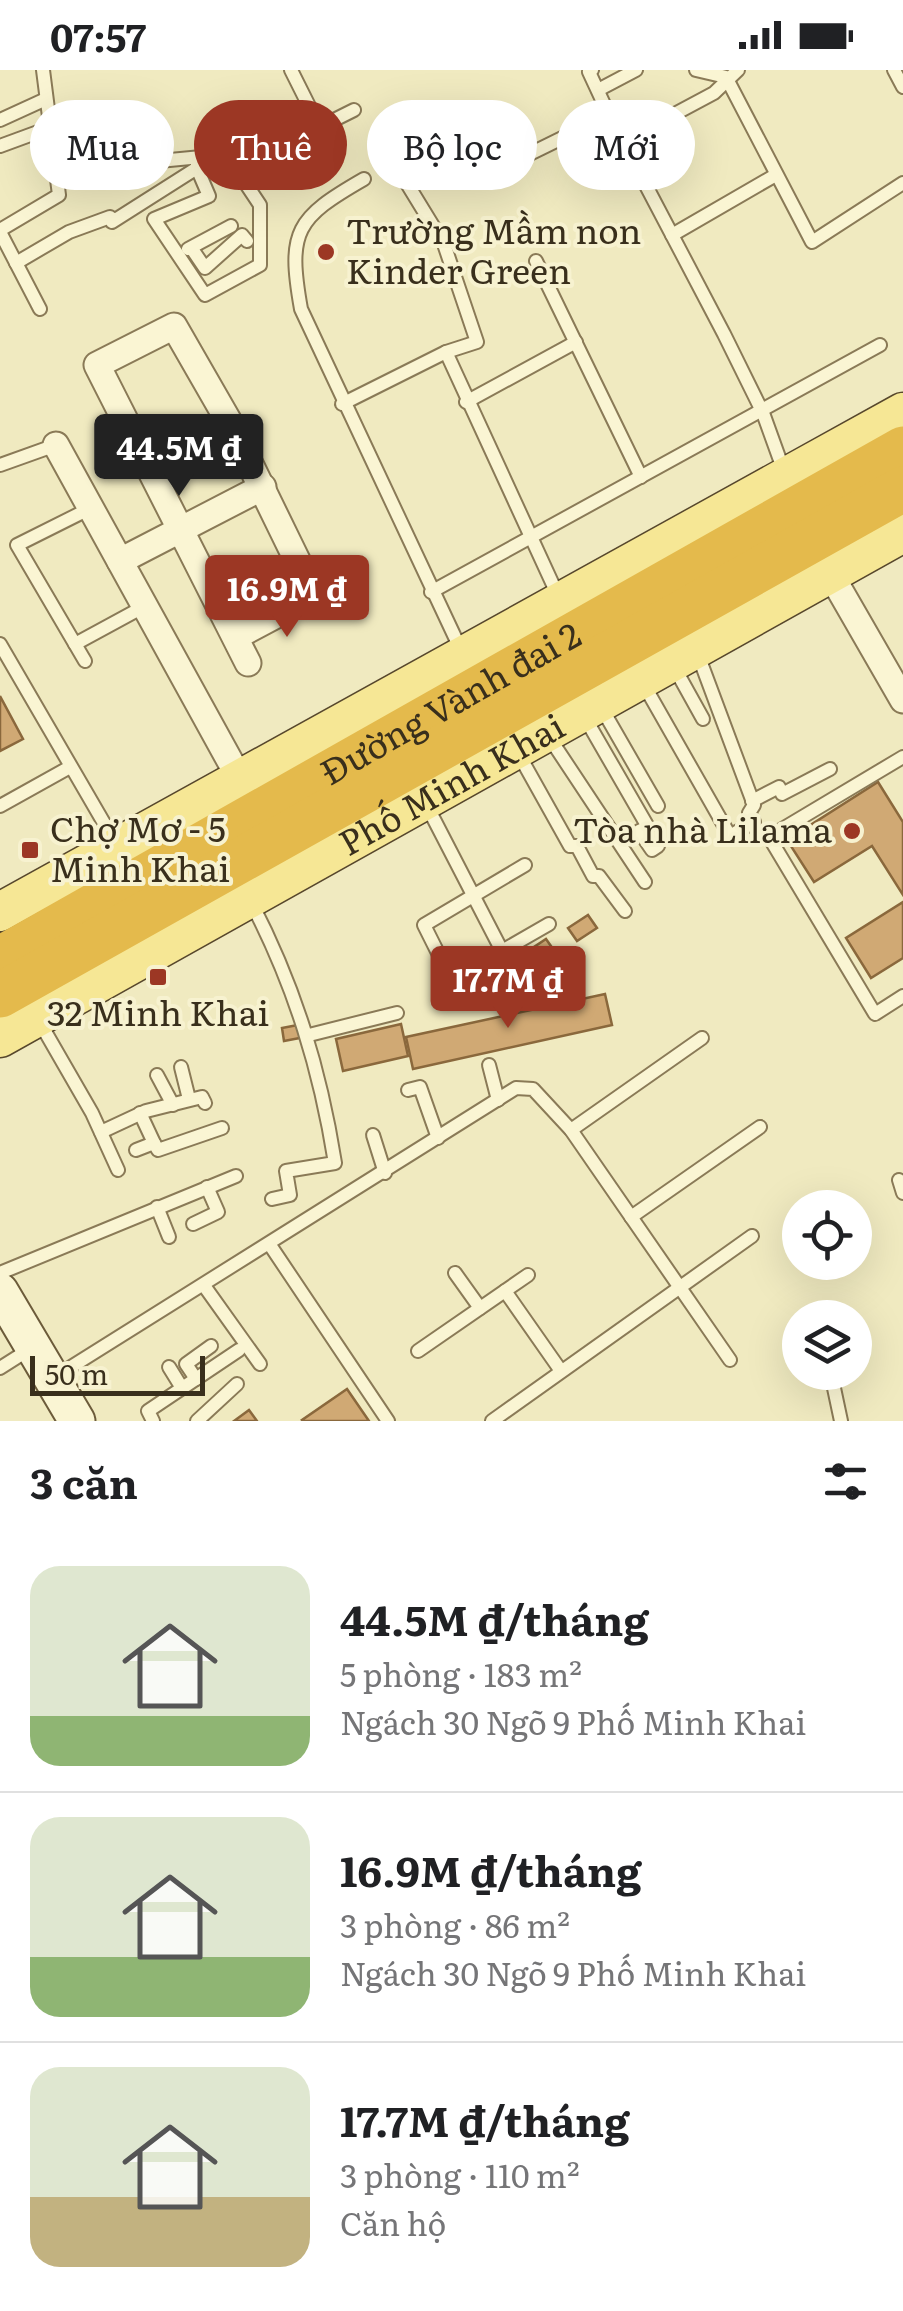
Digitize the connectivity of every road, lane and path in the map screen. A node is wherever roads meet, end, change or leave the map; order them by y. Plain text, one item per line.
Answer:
1 (43, 70) edge
2 (290, 70) edge
3 (592, 70) edge
4 (636, 70) edge
5 (696, 70) edge
6 (894, 70) edge
7 (732, 73) edge
8 (903, 86) edge
9 (598, 90) junction
10 (46, 99) joint
11 (306, 100) edge
12 (602, 100) edge
13 (695, 103) edge
14 (354, 110) dead end
15 (347, 114) edge
16 (0, 120) edge
17 (30, 135) edge
18 (0, 146) edge
19 (194, 165) edge
20 (774, 176) junction
21 (364, 179) dead end
22 (903, 183) edge
23 (59, 190) edge
24 (207, 190) edge
25 (250, 190) edge
26 (411, 190) edge
27 (648, 190) edge
28 (231, 226) dead end
29 (0, 231) edge
30 (672, 235) junction
31 (248, 241) dead end
32 (192, 249) junction
33 (177, 255) junction
34 (536, 260) dead end
35 (16, 264) junction
36 (40, 308) dead end
37 (576, 342) junction
38 (880, 345) dead end
39 (446, 352) junction
40 (466, 402) junction
41 (342, 404) junction
42 (903, 412) edge
43 (763, 413) junction
44 (56, 445) joint
45 (903, 449) edge
46 (0, 465) edge
47 (640, 477) junction
48 (786, 477) junction
49 (262, 487) junction
50 (903, 490) edge
51 (91, 508) junction
52 (178, 530) junction
53 (903, 533) edge
54 (530, 536) junction
55 (120, 560) junction
56 (830, 575) junction
57 (431, 592) junction
58 (562, 603) junction
59 (145, 606) junction
60 (235, 637) junction
61 (0, 644) edge
62 (75, 644) junction
63 (465, 657) junction
64 (86, 661) dead end
65 (248, 663) dead end
66 (670, 665) junction
67 (903, 700) edge
68 (592, 709) junction
69 (703, 719) dead end
70 (532, 742) junction
71 (903, 758) edge
72 (70, 767) junction
73 (830, 769) dead end
74 (241, 782) junction
75 (752, 801) junction
76 (425, 802) junction
77 (0, 806) edge
78 (658, 806) dead end
79 (116, 844) junction
80 (658, 846) dead end
81 (525, 865) dead end
82 (644, 882) dead end
83 (474, 895) junction
84 (250, 900) junction
85 (625, 911) dead end
86 (0, 912) edge
87 (549, 924) dead end
88 (0, 959) edge
89 (450, 977) dead end
90 (0, 994) edge
91 (903, 996) edge
92 (397, 1012) dead end
93 (38, 1018) junction
94 (309, 1035) junction
95 (0, 1038) edge
96 (702, 1038) dead end
97 (488, 1065) dead end
98 (181, 1067) dead end
99 (156, 1075) dead end
100 (408, 1090) dead end
101 (189, 1099) junction
102 (498, 1100) junction
103 (205, 1102) dead end
104 (173, 1105) junction
105 (140, 1113) junction
106 (760, 1127) dead end
107 (222, 1128) dead end
108 (571, 1130) junction
109 (101, 1132) junction
110 (373, 1135) dead end
111 (438, 1138) junction
112 (154, 1143) junction
113 (136, 1150) dead end
114 (118, 1170) dead end
115 (385, 1172) junction
116 (236, 1176) dead end
117 (207, 1187) junction
118 (272, 1199) dead end
119 (157, 1207) junction
120 (631, 1218) junction
121 (193, 1224) dead end
122 (752, 1236) dead end
123 (168, 1237) dead end
124 (270, 1245) junction
125 (455, 1273) dead end
126 (0, 1274) edge
127 (528, 1276) dead end
128 (204, 1287) junction
129 (680, 1289) junction
130 (0, 1291) edge
131 (505, 1291) junction
132 (480, 1308) junction
133 (211, 1346) dead end
134 (32, 1348) junction
135 (238, 1350) dead end
136 (418, 1351) dead end
137 (730, 1360) dead end
138 (260, 1364) dead end
139 (0, 1368) edge
140 (169, 1368) dead end
141 (561, 1372) junction
142 (52, 1379) junction
143 (196, 1379) junction
144 (237, 1384) dead end
145 (182, 1388) junction
146 (834, 1390) edge
147 (77, 1421) edge
148 (153, 1421) edge
149 (197, 1421) edge
150 (388, 1421) edge
151 (492, 1421) edge
152 (841, 1421) edge

1 - 10 lane
2 - 11 lane
3 - 9 lane
4 - 9 lane
5 - 7 lane
6 - 8 lane
7 - 13 lane
7 - 20 lane
9 - 12 lane
10 - 16 lane
14 - 15 lane
17 - 18 lane
19 - 35 lane
20 - 22 lane
20 - 30 lane
21 - 41 lane
23 - 29 lane
24 - 33 lane
25 - 33 lane
26 - 39 lane
27 - 30 lane
28 - 32 lane
29 - 35 lane
30 - 43 lane
31 - 32 lane
32 - 33 lane
34 - 37 lane
35 - 36 lane
37 - 40 lane
37 - 47 lane
38 - 43 lane
39 - 40 lane
39 - 41 lane
40 - 54 lane
41 - 57 lane
42 - 48 main road
43 - 47 lane
43 - 48 lane
44 - 46 lane
44 - 51 street
45 - 88 highway, Đường Vành đai 2
47 - 54 lane
48 - 58 main road
49 - 52 street
49 - 52 street
49 - 60 street
50 - 90 highway, Đường Vành đai 2
51 - 55 street
51 - 62 lane
52 - 55 street
52 - 60 street
53 - 56 main road, Phố Minh Khai
54 - 57 lane
54 - 58 lane
55 - 59 street
56 - 66 main road, Phố Minh Khai
56 - 67 street
57 - 63 lane
58 - 63 main road
59 - 62 lane
59 - 74 street
60 - 65 street
61 - 72 lane
62 - 64 lane
63 - 74 main road
66 - 68 main road, Phố Minh Khai
66 - 69 lane
66 - 75 lane
66 - 75 lane
68 - 70 main road, Phố Minh Khai
68 - 78 lane
68 - 80 lane
70 - 76 main road, Phố Minh Khai
70 - 82 lane
70 - 85 lane
71 - 91 lane
72 - 77 lane
72 - 79 lane
73 - 75 lane
74 - 79 main road
76 - 83 lane
76 - 84 main road, Phố Minh Khai
79 - 86 main road
81 - 83 lane
83 - 87 lane
83 - 89 lane
84 - 93 main road, Phố Minh Khai
84 - 94 lane
92 - 94 lane
93 - 95 main road, Phố Minh Khai
93 - 109 lane
94 - 118 lane
96 - 108 lane
97 - 102 lane
98 - 101 lane
99 - 104 lane
100 - 111 lane
101 - 103 lane
101 - 104 lane
102 - 108 lane
102 - 111 lane
104 - 105 lane
105 - 109 lane
105 - 112 lane
106 - 120 lane
107 - 112 lane
108 - 120 lane
109 - 114 lane
110 - 115 lane
111 - 115 lane
112 - 113 lane
115 - 124 lane
116 - 117 lane
117 - 119 lane
117 - 121 lane
119 - 123 lane
119 - 126 lane
120 - 129 lane
122 - 129 lane
124 - 128 lane
124 - 150 lane
125 - 132 lane
127 - 131 lane
128 - 138 lane
128 - 142 lane
129 - 137 lane
129 - 141 lane
130 - 134 main road
131 - 132 lane
131 - 141 lane
132 - 136 lane
133 - 143 lane
134 - 139 lane
134 - 142 main road
135 - 143 lane
140 - 145 lane
141 - 151 lane
142 - 147 main road
143 - 145 lane
144 - 149 lane
145 - 148 lane
146 - 152 lane

